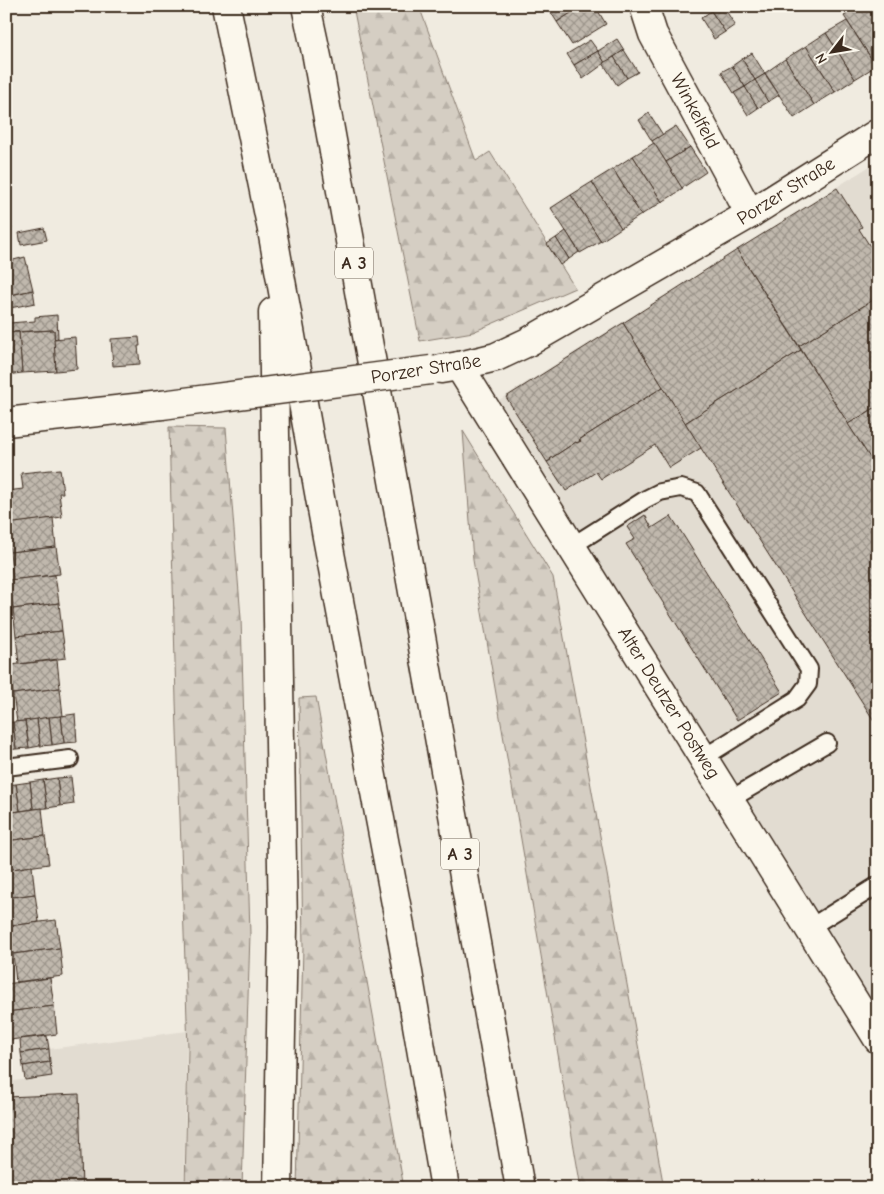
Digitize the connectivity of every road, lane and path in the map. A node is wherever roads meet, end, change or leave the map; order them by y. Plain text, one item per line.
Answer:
1 (226, 6) edge
2 (306, 6) edge
3 (644, 6) edge
4 (878, 134) edge
5 (750, 214) junction
6 (272, 230) junction
7 (459, 366) junction
8 (6, 422) edge
9 (572, 546) junction
10 (827, 743) dead end
11 (703, 758) junction
12 (70, 759) dead end
13 (6, 768) edge
14 (729, 800) junction
15 (878, 885) edge
16 (809, 928) junction
17 (878, 1039) edge
18 (278, 1188) edge
19 (445, 1188) edge
20 (520, 1188) edge

1 - 6 main road
2 - 20 main road, A 3
3 - 5 main road, Winkelfeld
4 - 5 main road, Porzer Straße
5 - 7 main road, Porzer Straße
6 - 18 main road
6 - 19 main road
7 - 8 main road, Porzer Straße, bridge
7 - 9 main road, Alter Deutzer Postweg
9 - 11 main road, Alter Deutzer Postweg
9 - 11 lane
10 - 14 lane
11 - 14 main road, Alter Deutzer Postweg
12 - 13 lane
14 - 16 main road, Alter Deutzer Postweg
15 - 16 lane
16 - 17 main road, Alter Deutzer Postweg

